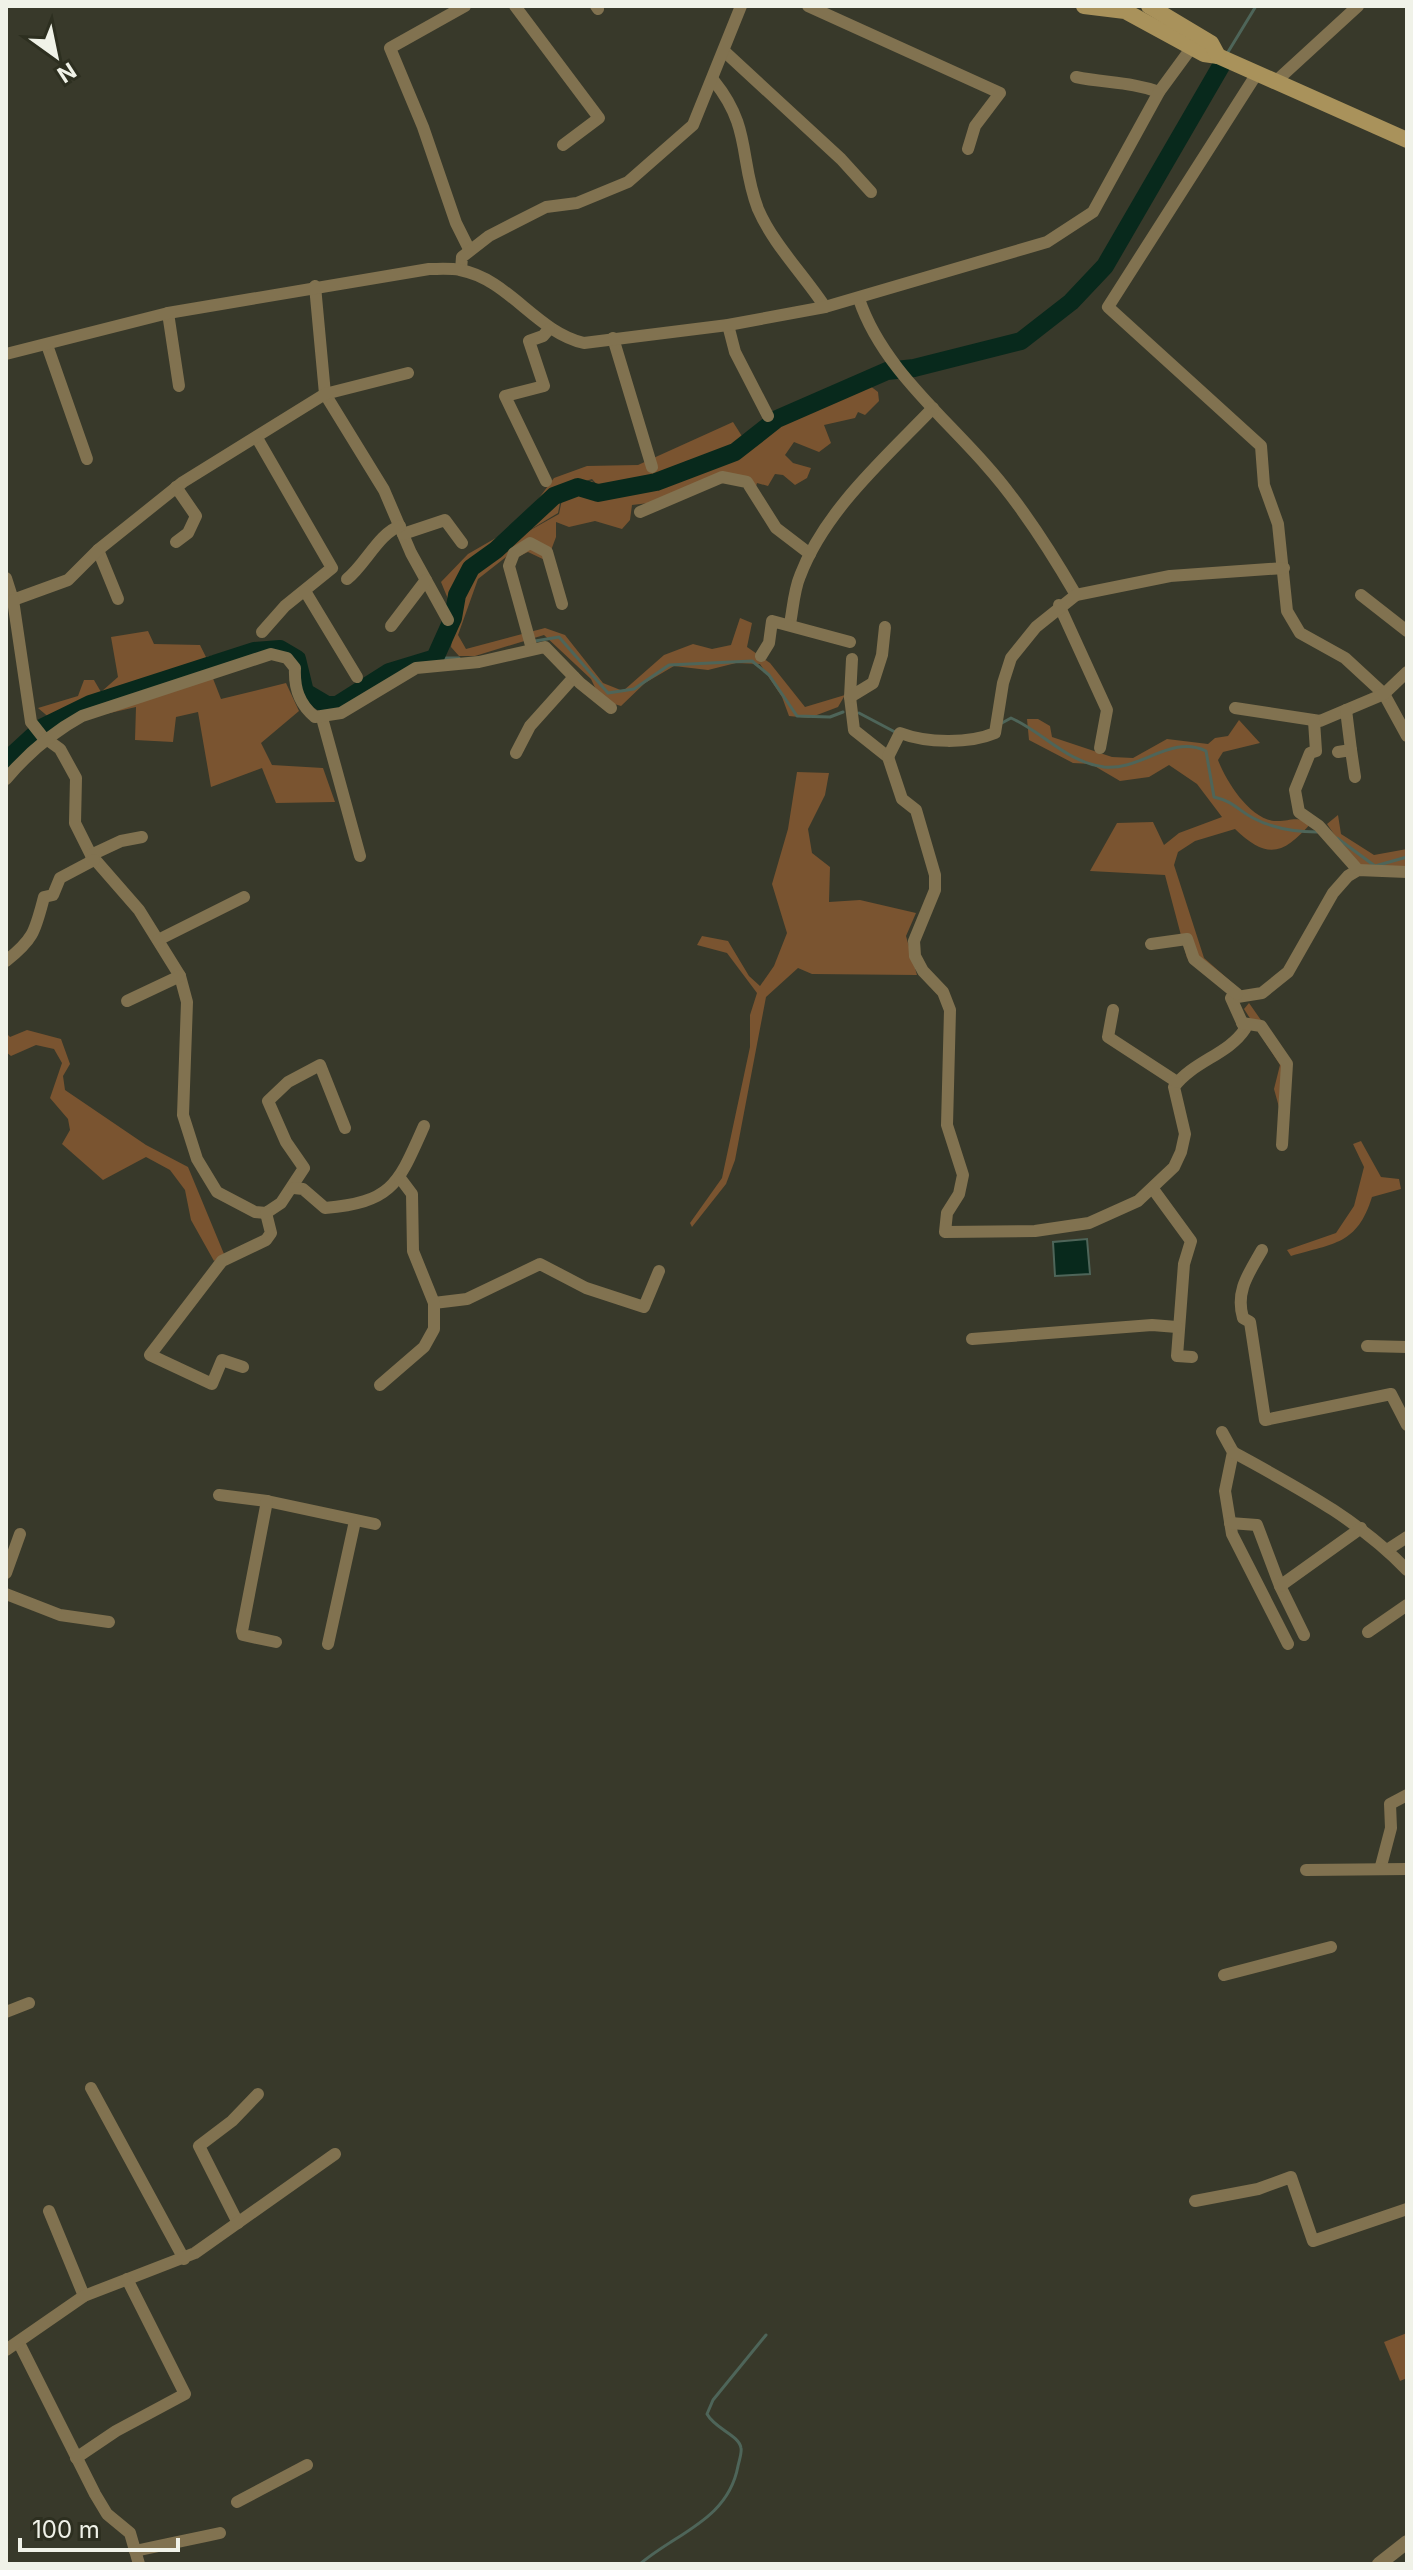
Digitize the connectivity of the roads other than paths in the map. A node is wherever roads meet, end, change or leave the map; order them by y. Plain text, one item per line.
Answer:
1 (465, 6) edge
2 (515, 6) edge
3 (741, 6) edge
4 (808, 6) edge
5 (1084, 6) edge
6 (1149, 6) edge
7 (1358, 6) edge
8 (1192, 47) junction
9 (725, 52) junction
10 (1218, 56) junction
11 (1256, 75) junction
12 (1076, 77) dead end
13 (714, 81) junction
14 (1274, 83) junction
15 (1159, 92) junction
16 (1407, 140) edge
17 (563, 145) dead end
18 (968, 149) dead end
19 (871, 192) dead end
20 (469, 249) junction
21 (461, 270) junction
22 (315, 286) junction
23 (859, 299) junction
24 (825, 307) junction
25 (168, 313) junction
26 (728, 325) junction
27 (549, 329) junction
28 (613, 338) junction
29 (47, 345) junction
30 (6, 354) edge
31 (408, 373) dead end
32 (179, 386) dead end
33 (325, 394) junction
34 (933, 408) junction
35 (768, 416) dead end
36 (257, 438) junction
37 (87, 459) dead end
38 (652, 467) dead end
39 (546, 481) dead end
40 (176, 487) junction
41 (640, 512) dead end
42 (401, 530) junction
43 (176, 542) dead end
44 (462, 543) dead end
45 (98, 550) junction
46 (810, 554) junction
47 (1284, 568) junction
48 (6, 578) edge
49 (347, 579) dead end
50 (426, 580) junction
51 (305, 591) junction
52 (1076, 595) junction
53 (1361, 595) dead end
54 (118, 599) dead end
55 (13, 600) junction
56 (562, 604) dead end
57 (1059, 605) junction
58 (448, 620) dead end
59 (790, 624) junction
60 (391, 626) dead end
61 (885, 627) dead end
62 (1407, 631) edge
63 (262, 632) dead end
64 (850, 642) dead end
65 (532, 649) junction
66 (761, 656) dead end
67 (852, 659) dead end
68 (1407, 672) edge
69 (357, 677) dead end
70 (574, 677) junction
71 (1384, 694) junction
72 (850, 697) junction
73 (611, 708) dead end
74 (1235, 708) dead end
75 (1346, 710) junction
76 (322, 718) junction
77 (1314, 721) junction
78 (1407, 736) edge
79 (46, 739) junction
80 (1100, 748) dead end
81 (516, 753) dead end
82 (888, 757) junction
83 (1355, 777) dead end
84 (6, 779) edge
85 (142, 837) dead end
86 (360, 856) dead end
87 (92, 858) junction
88 (1358, 870) junction
89 (1407, 872) edge
90 (244, 897) dead end
91 (158, 940) junction
92 (1151, 944) dead end
93 (8, 955) edge
94 (180, 976) junction
95 (1237, 994) junction
96 (127, 1001) dead end
97 (1113, 1010) dead end
98 (1242, 1023) junction
99 (1177, 1082) junction
100 (424, 1126) dead end
101 (345, 1128) dead end
102 (1282, 1145) dead end
103 (400, 1178) junction
104 (294, 1188) junction
105 (1153, 1189) junction
106 (266, 1213) junction
107 (1262, 1250) dead end
108 (659, 1271) dead end
109 (434, 1303) junction
110 (1177, 1327) junction
111 (972, 1339) dead end
112 (1367, 1346) dead end
113 (1407, 1347) edge
114 (1192, 1357) dead end
115 (243, 1367) dead end
116 (380, 1385) dead end
117 (1407, 1425) edge
118 (1222, 1432) dead end
119 (1233, 1452) junction
120 (219, 1495) dead end
121 (267, 1501) junction
122 (355, 1521) junction
123 (1230, 1523) junction
124 (375, 1524) dead end
125 (1361, 1528) junction
126 (20, 1534) dead end
127 (1407, 1537) edge
128 (1387, 1550) junction
129 (1407, 1570) edge
130 (6, 1573) edge
131 (1280, 1586) junction
132 (6, 1594) edge
133 (1407, 1605) edge
134 (109, 1622) dead end
135 (1368, 1632) dead end
136 (1304, 1635) dead end
137 (276, 1642) dead end
138 (328, 1644) dead end
139 (1288, 1644) dead end
140 (1407, 1795) edge
141 (1381, 1866) junction
142 (1407, 1869) edge
143 (1306, 1870) dead end
144 (1331, 1947) dead end
145 (1224, 1975) dead end
146 (29, 2003) dead end
147 (6, 2012) edge
148 (91, 2088) dead end
149 (258, 2094) dead end
150 (335, 2154) dead end
151 (1195, 2201) dead end
152 (1407, 2209) edge
153 (49, 2211) dead end
154 (238, 2223) junction
155 (184, 2259) junction
156 (127, 2279) junction
157 (84, 2296) junction
158 (19, 2343) junction
159 (6, 2350) edge
160 (76, 2458) junction
161 (307, 2465) dead end
162 (237, 2502) dead end
163 (220, 2533) dead end
164 (1407, 2542) edge
165 (137, 2558) edge
166 (1379, 2564) edge

1 - 20 street
2 - 17 street
3 - 9 street
4 - 18 street
5 - 8 main road
6 - 10 main road
7 - 14 street
8 - 10 main road
8 - 15 street
9 - 13 street
9 - 19 street
10 - 11 main road
11 - 14 main road
11 - 47 street
12 - 15 street
13 - 20 street
13 - 24 street
14 - 16 main road
15 - 23 street
20 - 21 street
21 - 22 street
21 - 27 street
22 - 25 street
22 - 33 street
23 - 24 street
23 - 34 street
24 - 26 street
25 - 29 street
25 - 32 street
26 - 28 street
26 - 35 street
27 - 28 street
27 - 39 street
28 - 38 street
29 - 30 street
29 - 37 street
31 - 33 street
33 - 36 street
33 - 42 street
34 - 46 street
34 - 52 street
36 - 40 street
36 - 51 street
40 - 43 street
40 - 45 street
41 - 46 street
42 - 44 street
42 - 49 street
42 - 50 street
45 - 54 street
45 - 55 street
46 - 59 street
47 - 52 street
47 - 71 street
48 - 55 street
50 - 58 street
50 - 60 street
51 - 63 street
51 - 69 street
52 - 57 street
53 - 62 street
55 - 79 street
56 - 65 street
57 - 80 street
57 - 82 street
59 - 64 street
59 - 66 street
61 - 72 street
65 - 70 street
65 - 76 street
67 - 72 street
68 - 71 street
70 - 73 street
70 - 81 street
71 - 75 street
71 - 78 street
72 - 82 street
74 - 77 street
75 - 77 street
75 - 83 street
76 - 79 street
76 - 86 street
77 - 88 street
79 - 84 street
79 - 87 street
82 - 105 street
85 - 87 street
87 - 91 street
87 - 93 street
88 - 89 street
88 - 95 street
90 - 91 street
91 - 94 street
92 - 95 street
94 - 96 street
94 - 106 street
95 - 98 street
97 - 99 street
98 - 99 street
98 - 102 street
99 - 105 street
100 - 103 street
101 - 104 street
103 - 104 street
103 - 109 street
104 - 106 street
105 - 110 street
106 - 115 street
107 - 117 street
108 - 109 street
109 - 116 street
110 - 111 street
110 - 114 street
112 - 113 street
118 - 119 street
119 - 123 street
119 - 125 street
120 - 121 street
121 - 122 street
121 - 137 street
122 - 124 street
122 - 138 street
123 - 131 street
123 - 139 street
125 - 128 street
125 - 131 street
126 - 130 street
127 - 128 street
128 - 129 street
131 - 136 street
132 - 134 street
133 - 135 street
140 - 141 street
141 - 142 street
141 - 143 street
144 - 145 street
146 - 147 street
148 - 155 street
149 - 154 street
150 - 154 street
151 - 152 street
153 - 157 street
154 - 155 street
155 - 156 street
156 - 157 street
156 - 160 street
157 - 158 street
158 - 159 street
158 - 160 street
160 - 165 street
161 - 162 street
163 - 165 street
164 - 166 street

